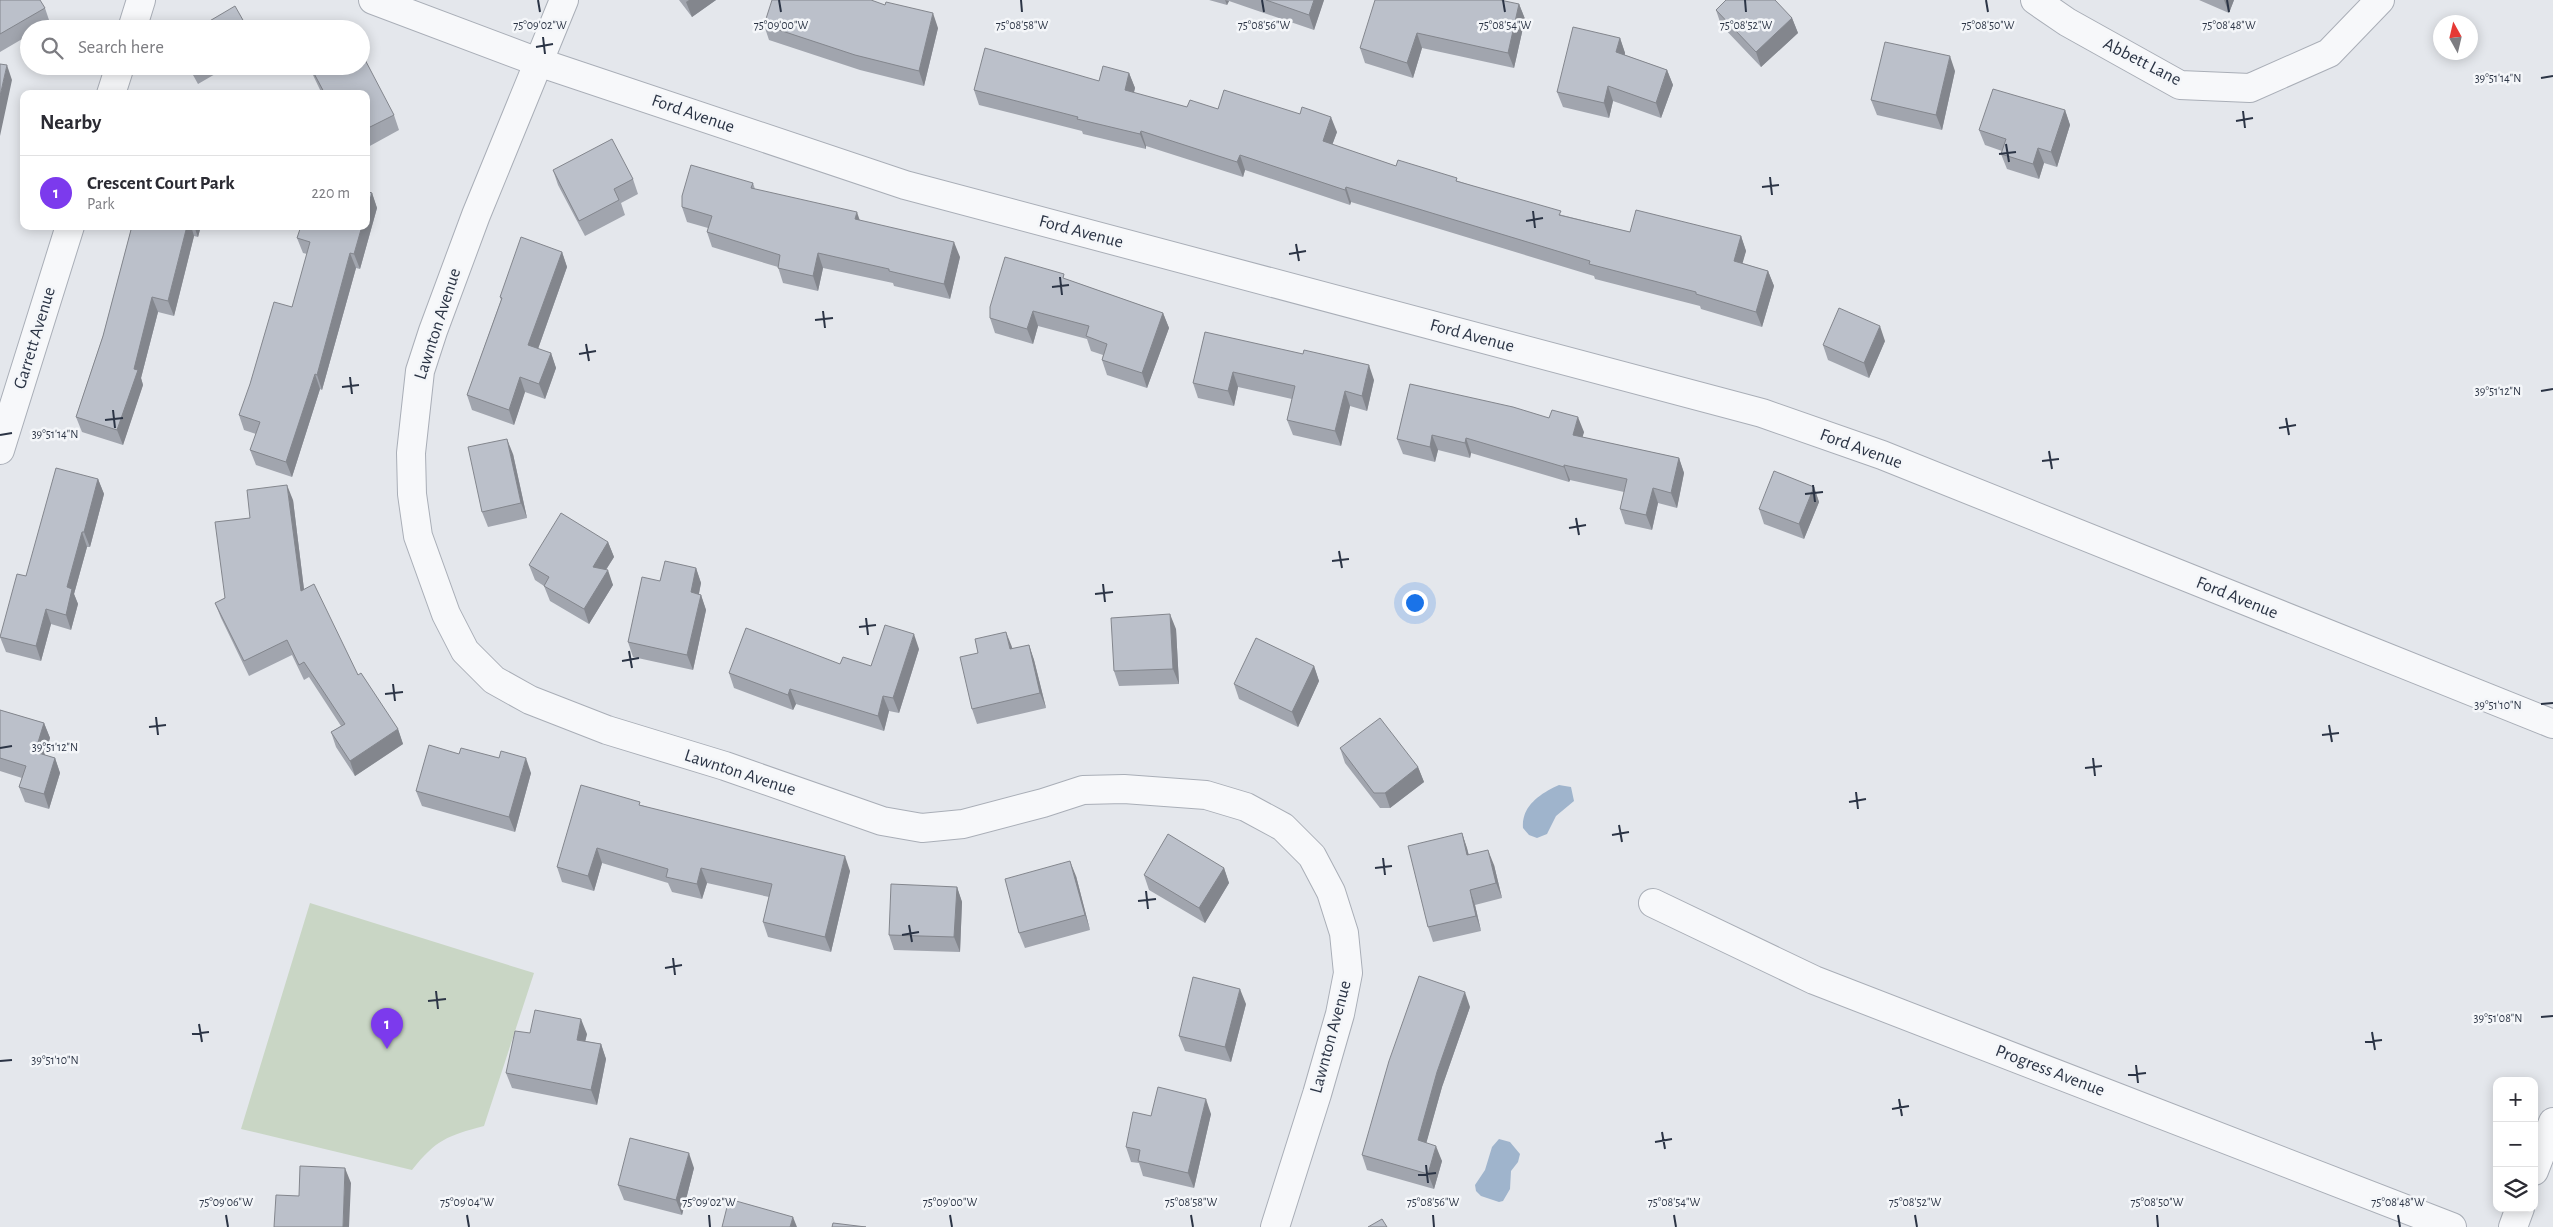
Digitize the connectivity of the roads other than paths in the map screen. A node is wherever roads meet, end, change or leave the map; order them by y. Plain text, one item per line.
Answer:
1 (141, 0) edge
2 (373, 0) edge
3 (564, 0) edge
4 (2035, 0) edge
5 (2380, 0) edge
6 (135, 20) edge
7 (538, 62) junction
8 (117, 75) edge
9 (113, 90) edge
10 (69, 230) edge
11 (0, 450) edge
12 (2553, 724) edge
13 (1653, 903) dead end
14 (2553, 1122) edge
15 (2536, 1167) edge
16 (2518, 1212) edge
17 (1275, 1227) edge
18 (2452, 1227) edge
19 (2512, 1227) edge

1 - 6 street
2 - 7 street, Ford Avenue
3 - 7 street, Lawnton Avenue
4 - 5 street, Abbett Lane
7 - 12 street, Ford Avenue
7 - 17 street, Lawnton Avenue
8 - 9 street
10 - 11 street, Garrett Avenue
13 - 18 street, Progress Avenue
14 - 15 street
16 - 19 street

